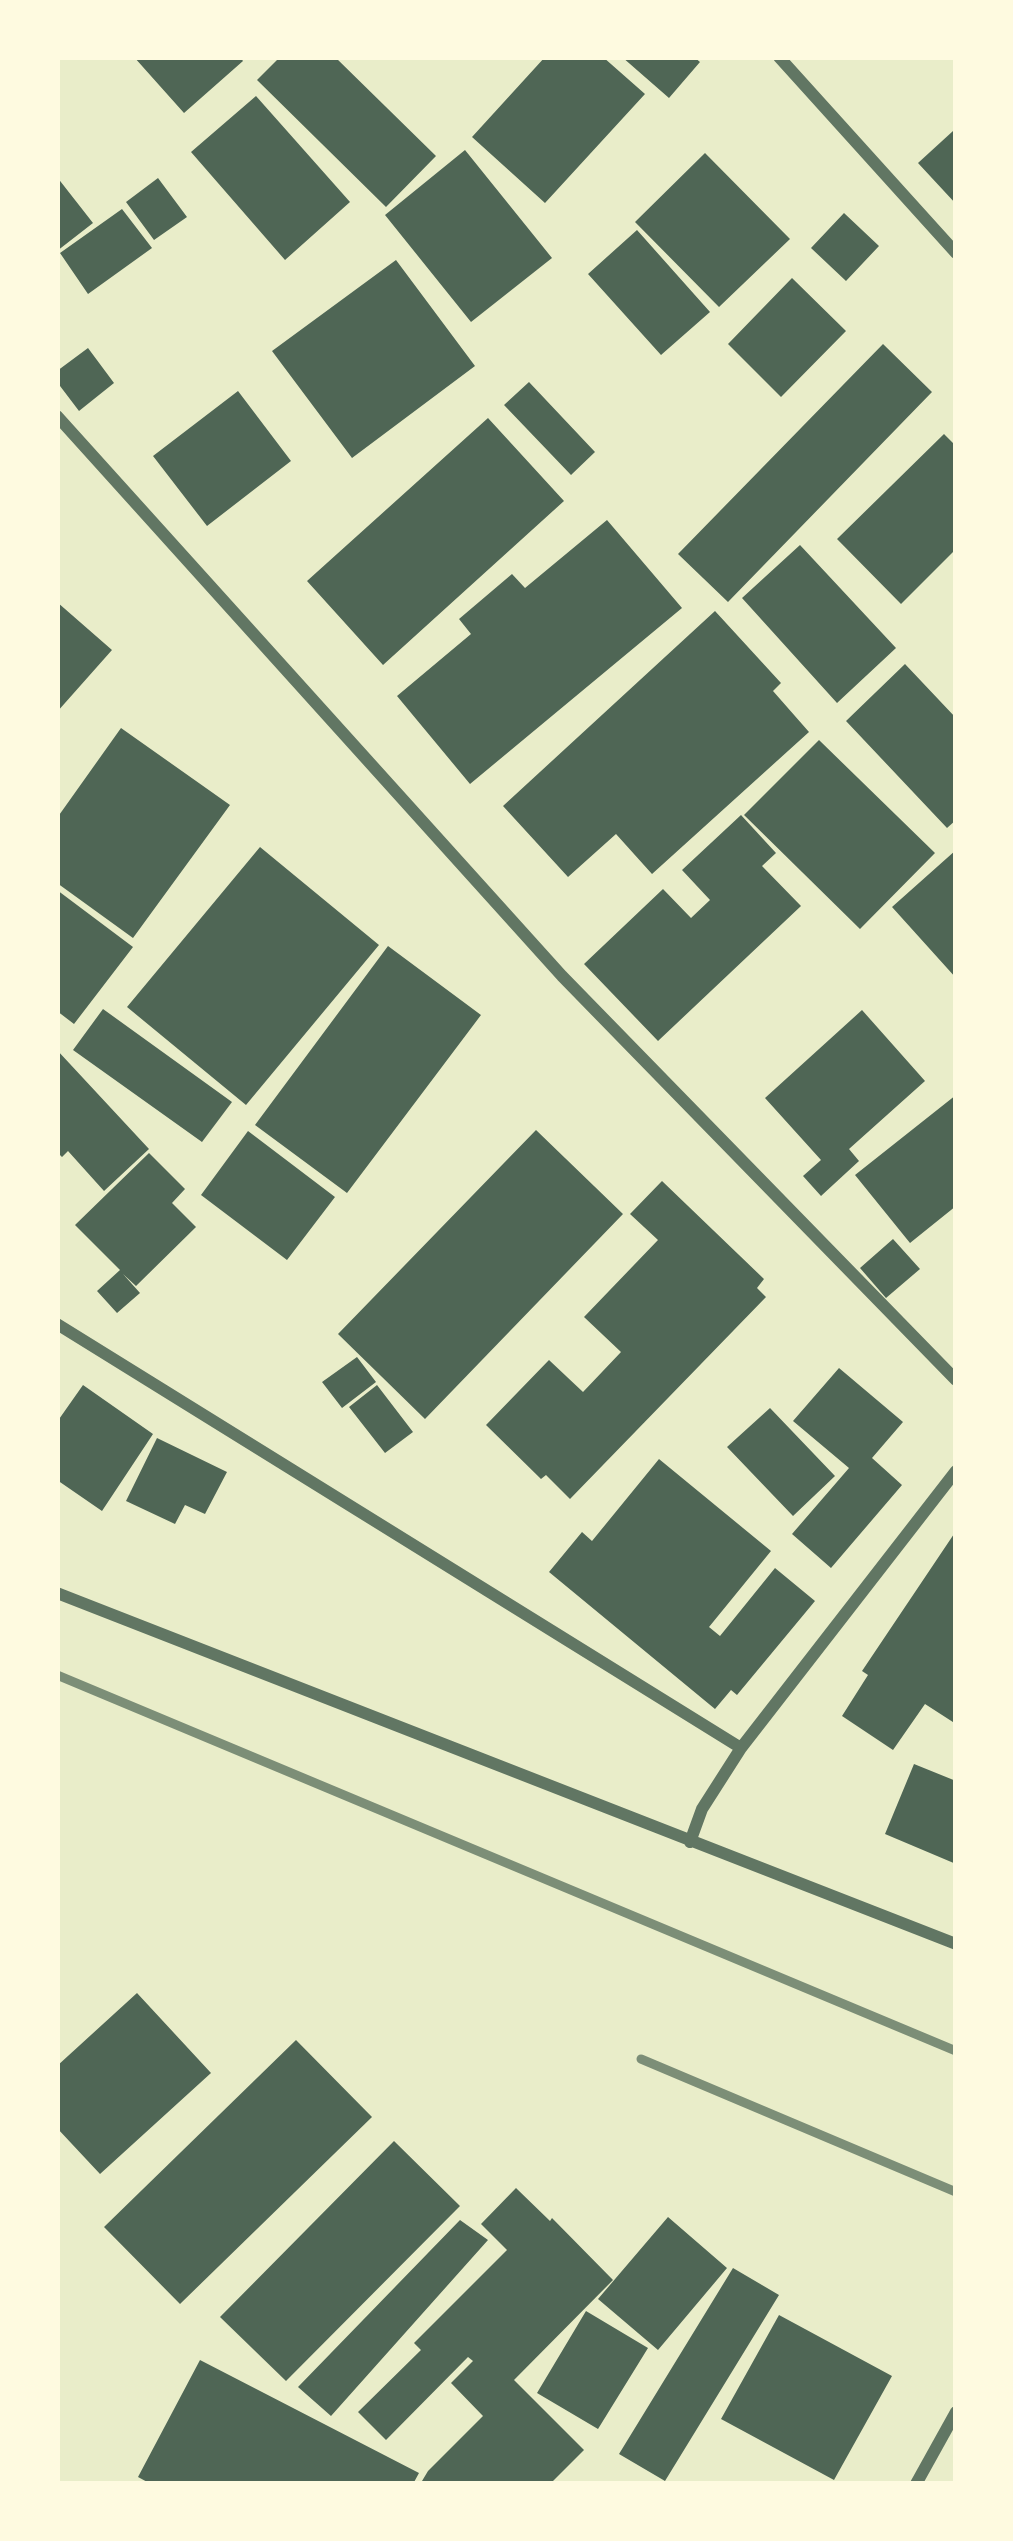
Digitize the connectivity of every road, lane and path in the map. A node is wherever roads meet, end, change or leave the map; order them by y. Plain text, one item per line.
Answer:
1 (779, 57) edge
2 (956, 253) edge
3 (57, 416) edge
4 (57, 1324) edge
5 (956, 1380) edge
6 (956, 1472) edge
7 (57, 1593) edge
8 (742, 1748) junction
9 (690, 1842) junction
10 (956, 1944) edge
11 (956, 2412) edge
12 (916, 2484) edge

1 - 2 street
3 - 5 street
4 - 8 street
6 - 8 street
7 - 9 street
8 - 9 street
9 - 10 street
11 - 12 street

